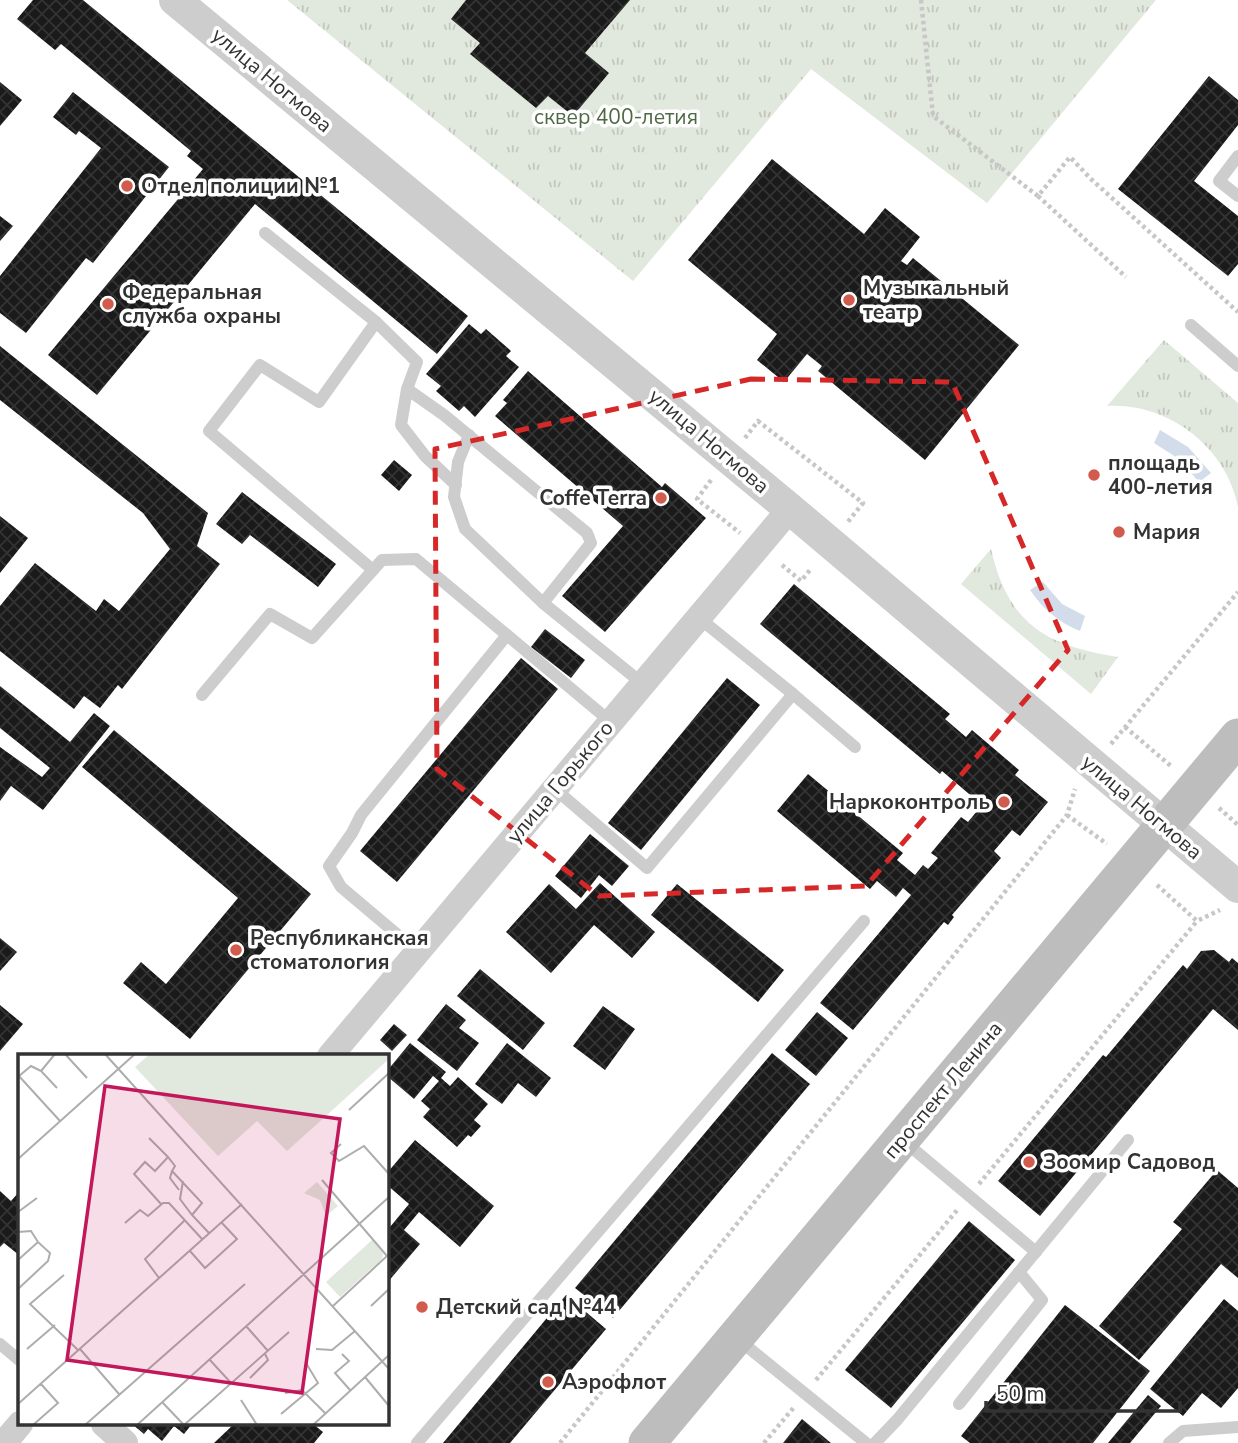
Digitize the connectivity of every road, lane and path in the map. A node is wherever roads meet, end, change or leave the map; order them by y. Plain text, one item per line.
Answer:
1 (175, 0) edge
2 (921, 0) edge
3 (1238, 156) edge
4 (1038, 196) junction
5 (1238, 196) edge
6 (265, 233) dead end
7 (1126, 277) dead end
8 (1238, 312) edge
9 (376, 322) junction
10 (1191, 325) dead end
11 (1238, 366) edge
12 (407, 389) junction
13 (469, 435) junction
14 (745, 438) dead end
15 (713, 479) dead end
16 (456, 485) junction
17 (790, 509) junction
18 (846, 524) dead end
19 (741, 533) dead end
20 (782, 565) dead end
21 (373, 570) junction
22 (810, 570) dead end
23 (1238, 592) edge
24 (543, 603) junction
25 (699, 618) junction
26 (507, 635) junction
27 (643, 684) junction
28 (793, 694) junction
29 (202, 695) dead end
30 (611, 722) junction
31 (1125, 727) junction
32 (1238, 737) edge
33 (1110, 746) dead end
34 (855, 747) dead end
35 (1171, 766) dead end
36 (555, 789) junction
37 (1074, 789) dead end
38 (1219, 808) dead end
39 (1066, 815) junction
40 (1238, 825) edge
41 (1164, 826) junction
42 (1107, 844) dead end
43 (1157, 886) dead end
44 (1229, 899) edge
45 (864, 921) dead end
46 (418, 952) junction
47 (332, 1054) edge
48 (902, 1139) junction
49 (1128, 1140) dead end
50 (1036, 1252) junction
51 (1019, 1272) junction
52 (736, 1338) junction
53 (0, 1344) edge
54 (18, 1359) edge
55 (960, 1404) dead end
56 (18, 1426) edge
57 (106, 1426) edge
58 (1238, 1427) edge
59 (4, 1443) edge
60 (125, 1443) edge
61 (417, 1443) edge
62 (560, 1443) edge
63 (647, 1443) edge
64 (866, 1443) edge
65 (875, 1443) edge
66 (1169, 1443) edge

1 - 17 street, улица Ногмова
2 - 4 path
3 - 5 lane
4 - 7 path
4 - 8 path
6 - 9 lane
9 - 12 lane
9 - 21 lane
10 - 11 lane
12 - 13 lane
12 - 16 lane
13 - 16 lane
13 - 24 lane
14 - 18 path
15 - 19 path
16 - 24 lane
17 - 25 street, улица Горького
17 - 41 street, улица Ногмова
20 - 22 path
21 - 26 lane
21 - 29 lane
23 - 31 path
24 - 27 lane
25 - 27 street, улица Горького
25 - 28 lane
26 - 30 lane
26 - 46 lane
27 - 30 street, улица Горького
28 - 34 lane
28 - 36 lane
30 - 36 street, улица Горького
31 - 33 path
31 - 35 path
32 - 41 main road, проспект Ленина
36 - 46 street, улица Горького
37 - 39 path
38 - 40 path
39 - 42 path
39 - 62 path
41 - 44 street, улица Ногмова
41 - 48 main road, проспект Ленина
43 - 44 path
45 - 61 lane
46 - 47 street, улица Горького
48 - 50 lane
48 - 52 main road, проспект Ленина
49 - 50 lane
50 - 51 lane
51 - 55 lane
51 - 65 lane
52 - 63 main road, проспект Ленина
52 - 64 lane
53 - 54 lane
56 - 59 street
57 - 60 street
58 - 66 lane

